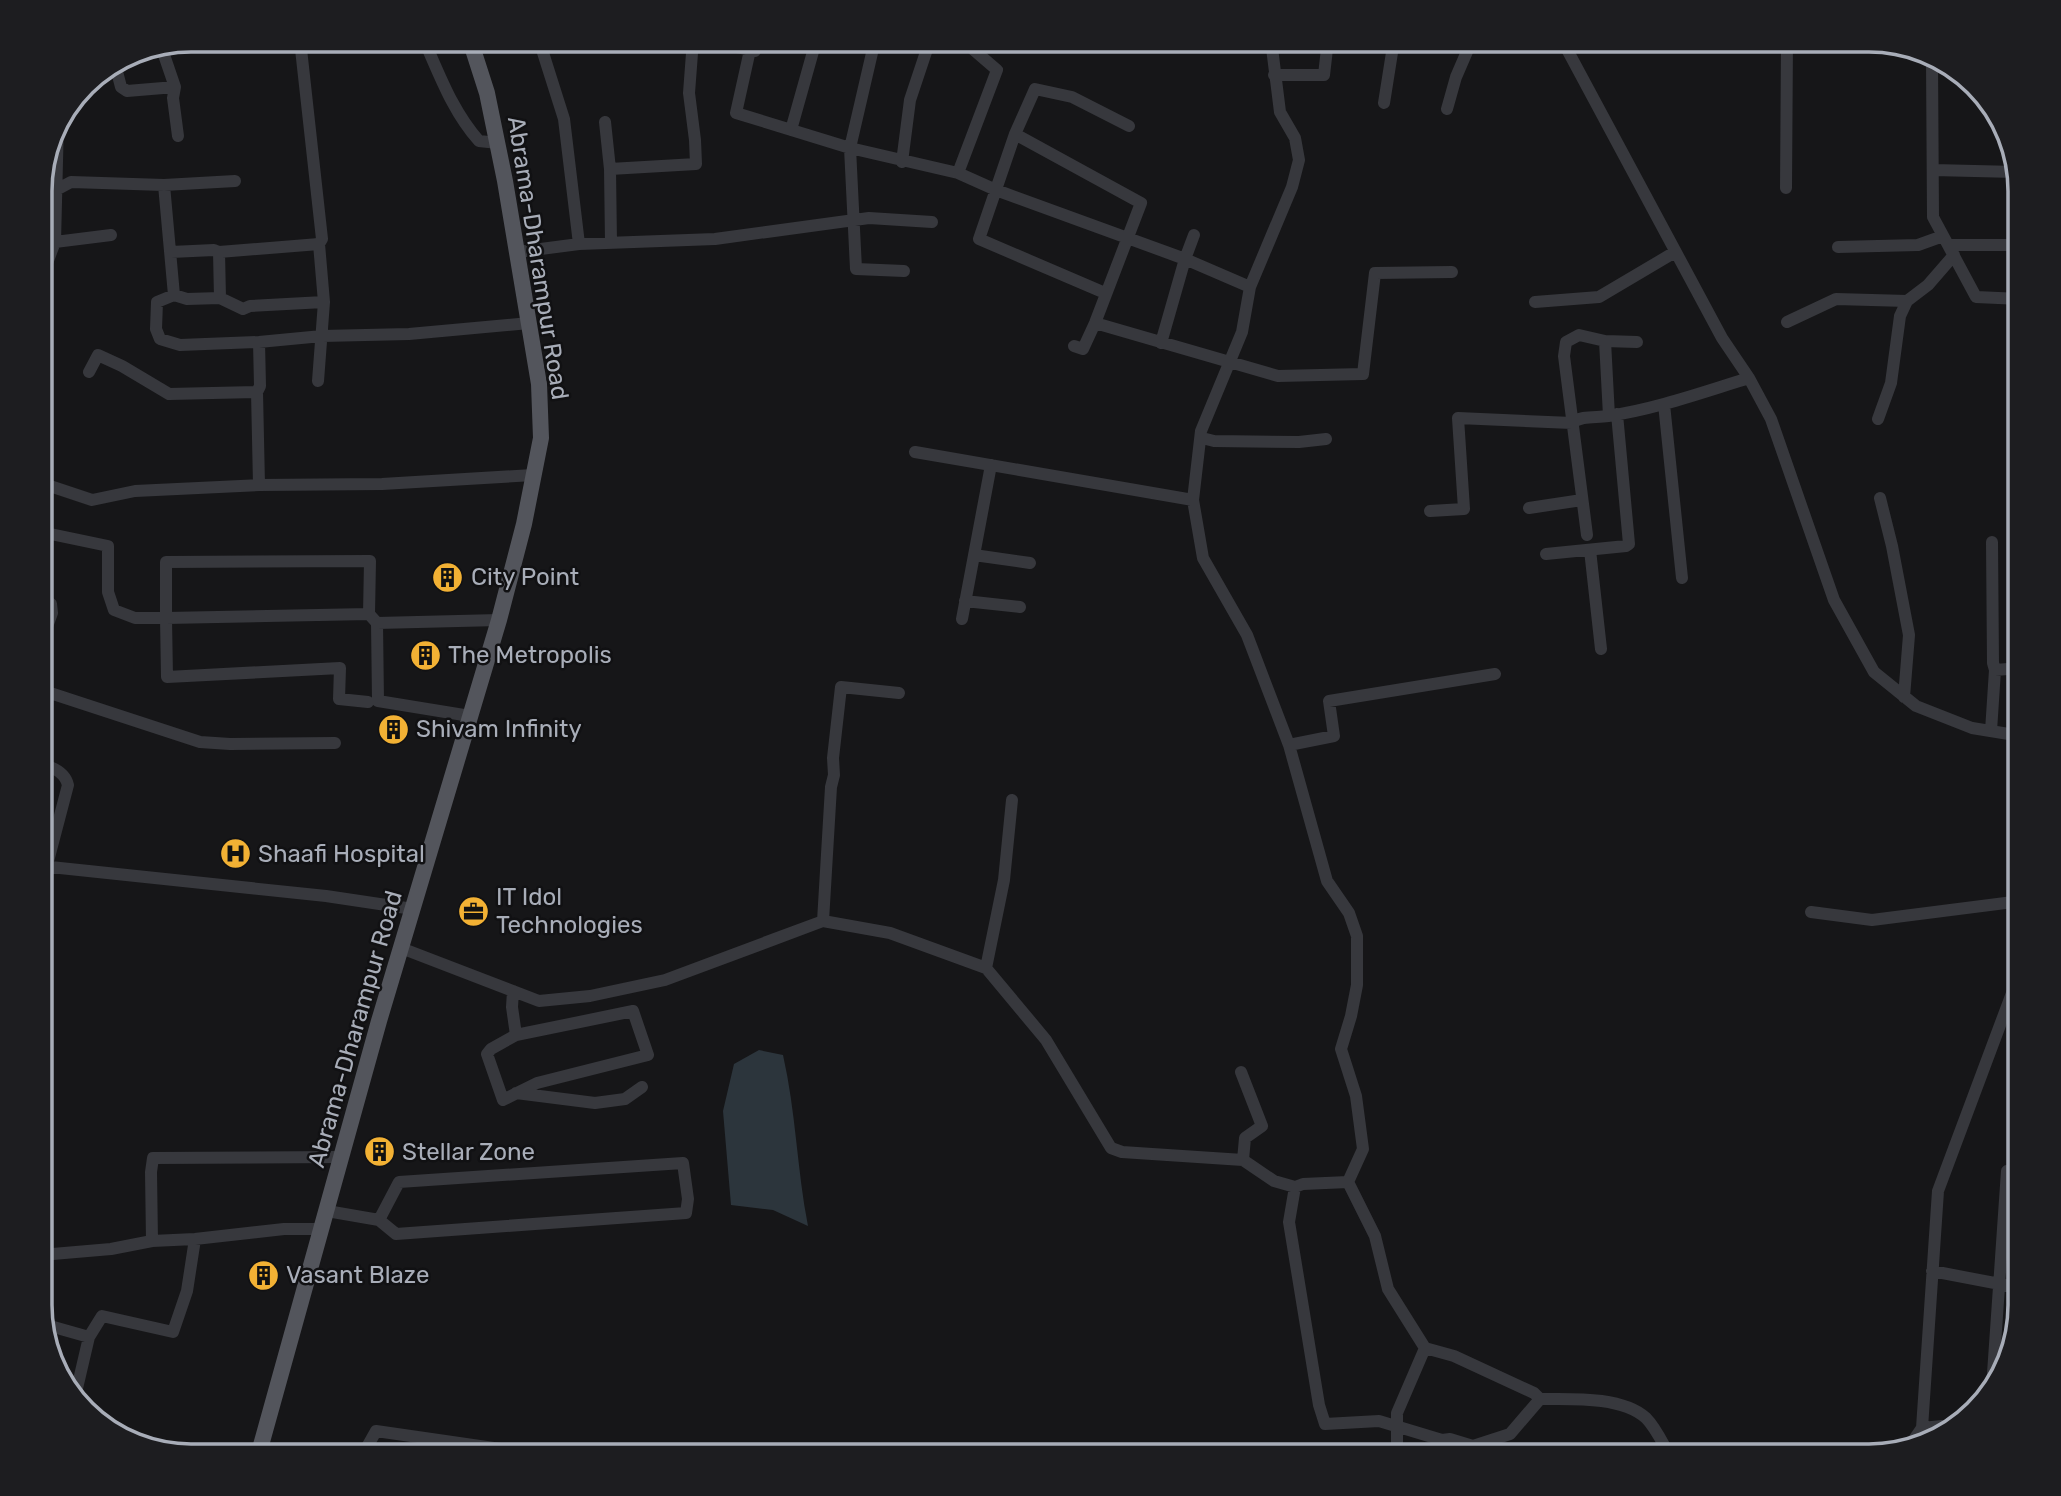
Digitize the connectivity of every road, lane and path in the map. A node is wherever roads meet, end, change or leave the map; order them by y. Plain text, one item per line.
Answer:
1 (301, 52) edge
2 (429, 52) edge
3 (474, 52) edge
4 (542, 52) edge
5 (692, 52) edge
6 (751, 52) edge
7 (813, 52) edge
8 (872, 52) edge
9 (926, 52) edge
10 (976, 52) edge
11 (1272, 52) edge
12 (1327, 52) edge
13 (1392, 52) edge
14 (1467, 52) edge
15 (1568, 52) edge
16 (1787, 52) edge
17 (164, 56) edge
18 (1932, 68) edge
19 (118, 74) edge
20 (1274, 75) junction
21 (175, 87) junction
22 (1384, 103) dead end
23 (1447, 109) dead end
24 (605, 122) dead end
25 (1129, 126) dead end
26 (791, 130) junction
27 (1015, 134) junction
28 (178, 136) dead end
29 (498, 143) junction
30 (850, 148) junction
31 (56, 162) edge
32 (902, 162) junction
33 (610, 169) junction
34 (1933, 170) junction
35 (2007, 172) edge
36 (958, 173) junction
37 (235, 181) dead end
38 (164, 185) junction
39 (1786, 188) dead end
40 (57, 189) junction
41 (996, 190) junction
42 (53, 191) edge
43 (853, 222) junction
44 (932, 222) dead end
45 (111, 235) dead end
46 (1194, 235) dead end
47 (1127, 238) junction
48 (55, 242) junction
49 (319, 243) junction
50 (611, 243) junction
51 (579, 244) junction
52 (1948, 245) junction
53 (2008, 245) edge
54 (53, 247) edge
55 (1838, 247) dead end
56 (171, 252) junction
57 (219, 252) junction
58 (1675, 252) junction
59 (518, 253) junction
60 (1185, 259) junction
61 (904, 271) dead end
62 (1452, 272) dead end
63 (1250, 287) junction
64 (1105, 293) junction
65 (174, 295) junction
66 (220, 298) junction
67 (2008, 298) edge
68 (1907, 301) junction
69 (1535, 302) dead end
70 (324, 303) junction
71 (1787, 322) dead end
72 (529, 323) junction
73 (1095, 323) junction
74 (322, 336) junction
75 (1605, 341) junction
76 (259, 342) junction
77 (1637, 342) dead end
78 (1161, 343) junction
79 (1074, 346) dead end
80 (1231, 362) junction
81 (89, 372) dead end
82 (1749, 378) junction
83 (318, 382) dead end
84 (257, 393) junction
85 (1664, 404) junction
86 (1613, 415) junction
87 (1878, 419) dead end
88 (1572, 422) junction
89 (1202, 438) junction
90 (1326, 439) dead end
91 (915, 452) dead end
92 (991, 465) junction
93 (533, 475) junction
94 (260, 485) junction
95 (53, 487) edge
96 (1880, 498) dead end
97 (1193, 500) junction
98 (1582, 500) junction
99 (1529, 508) dead end
100 (1430, 511) dead end
101 (53, 535) edge
102 (1587, 535) dead end
103 (1992, 542) dead end
104 (1590, 550) junction
105 (1546, 554) dead end
106 (974, 555) junction
107 (1030, 563) dead end
108 (1682, 578) dead end
109 (965, 601) junction
110 (1020, 607) dead end
111 (166, 618) junction
112 (373, 618) junction
113 (962, 619) dead end
114 (499, 620) junction
115 (1601, 649) dead end
116 (2008, 669) edge
117 (1995, 670) junction
118 (1495, 674) dead end
119 (899, 693) dead end
120 (53, 694) edge
121 (1904, 696) junction
122 (368, 702) dead end
123 (470, 716) junction
124 (1991, 731) junction
125 (2008, 734) edge
126 (334, 743) dead end
127 (1289, 745) junction
128 (53, 767) edge
129 (1012, 800) dead end
130 (53, 836) edge
131 (53, 867) edge
132 (2008, 903) edge
133 (413, 909) junction
134 (1811, 912) dead end
135 (823, 921) junction
136 (401, 948) junction
137 (986, 968) junction
138 (513, 991) junction
139 (2008, 1004) edge
140 (516, 1035) junction
141 (1241, 1072) dead end
142 (642, 1087) dead end
143 (516, 1093) junction
144 (342, 1157) junction
145 (1243, 1160) junction
146 (2007, 1171) dead end
147 (1348, 1182) junction
148 (1295, 1187) junction
149 (327, 1211) junction
150 (379, 1220) junction
151 (323, 1229) junction
152 (195, 1239) junction
153 (152, 1241) junction
154 (53, 1254) edge
155 (1932, 1271) junction
156 (2000, 1285) junction
157 (2008, 1286) edge
158 (55, 1327) edge
159 (89, 1337) junction
160 (1425, 1348) junction
161 (1995, 1365) edge
162 (78, 1384) edge
163 (1540, 1399) junction
164 (1398, 1426) junction
165 (1935, 1427) edge
166 (1922, 1428) junction
167 (1917, 1435) edge
168 (262, 1444) edge
169 (369, 1444) edge
170 (466, 1444) edge
171 (1397, 1444) edge
172 (1464, 1444) edge
173 (1482, 1444) edge
174 (1663, 1444) edge

1 - 49 street
2 - 29 street
3 - 29 main road, Abrama-Dharampur Road
4 - 51 street
5 - 33 street
6 - 26 street
7 - 26 street
8 - 30 street
9 - 32 street
10 - 36 street
11 - 20 street
12 - 20 street
13 - 22 street
14 - 23 street
15 - 58 street
16 - 39 street
17 - 21 street
18 - 34 street
19 - 21 street
20 - 63 street
21 - 28 street
24 - 33 street
25 - 27 street
26 - 30 street
27 - 41 street
27 - 47 street
29 - 59 main road, Abrama-Dharampur Road
30 - 32 street
30 - 43 street
31 - 40 street
32 - 36 street
33 - 50 street
34 - 35 street
34 - 52 street
36 - 41 street
37 - 38 street
38 - 40 street
38 - 56 street
40 - 42 street
40 - 48 street
41 - 47 street
41 - 64 street
43 - 44 street
43 - 50 street
43 - 61 street
45 - 48 street
46 - 60 street
47 - 60 street
47 - 64 street
48 - 54 street
49 - 57 street
49 - 70 street
50 - 51 street
51 - 59 street
52 - 53 street
52 - 55 street
52 - 67 street
52 - 68 street
56 - 57 street
56 - 65 street
57 - 66 street
58 - 69 street
58 - 82 street
59 - 72 main road, Abrama-Dharampur Road
60 - 63 street
60 - 78 street
62 - 80 street
63 - 80 street
64 - 73 street
65 - 66 street
65 - 76 street
66 - 70 street
68 - 71 street
68 - 87 street
70 - 74 street
72 - 74 street
72 - 93 main road, Abrama-Dharampur Road
73 - 78 street
73 - 79 street
74 - 76 street
74 - 83 street
75 - 77 street
75 - 86 street
75 - 88 street
76 - 84 street
78 - 80 street
80 - 89 street
81 - 84 street
82 - 85 street
82 - 121 street
84 - 94 street
85 - 86 street
85 - 108 street
86 - 88 street
86 - 104 street
88 - 98 street
88 - 100 street
89 - 90 street
89 - 97 street
91 - 92 street
92 - 97 street
92 - 106 street
93 - 94 street
93 - 114 main road, Abrama-Dharampur Road
94 - 95 street
96 - 121 street
97 - 127 street
98 - 99 street
98 - 102 street
101 - 111 street
103 - 117 street
104 - 105 street
104 - 115 street
106 - 107 street
106 - 109 street
109 - 110 street
109 - 113 street
111 - 112 street
111 - 112 street
111 - 122 street
112 - 114 street
112 - 123 street
114 - 123 main road, Abrama-Dharampur Road
116 - 117 street
117 - 124 street
118 - 127 street
119 - 135 street
120 - 126 street
121 - 124 street
123 - 133 main road, Abrama-Dharampur Road
124 - 125 street
127 - 147 street
128 - 130 street
129 - 137 street
131 - 133 street
132 - 134 street
133 - 136 main road, Abrama-Dharampur Road
135 - 137 street
135 - 138 street
136 - 138 street
136 - 144 main road, Abrama-Dharampur Road
137 - 145 street
138 - 140 street
139 - 155 street
140 - 143 street
140 - 143 street
141 - 145 street
142 - 143 street
144 - 149 main road, Abrama-Dharampur Road
144 - 153 street
145 - 148 street
146 - 156 street
147 - 148 street
147 - 160 street
148 - 164 street
149 - 150 street
149 - 151 main road, Abrama-Dharampur Road
150 - 150 street
151 - 152 street
151 - 168 main road, Abrama-Dharampur Road
152 - 153 street
152 - 159 street
153 - 154 street
155 - 156 street
155 - 166 street
156 - 157 street
156 - 161 street
158 - 159 street
159 - 162 street
160 - 163 street
160 - 164 street
163 - 173 street
163 - 174 street
164 - 171 street
164 - 172 street
165 - 166 street
166 - 167 street
169 - 170 street

